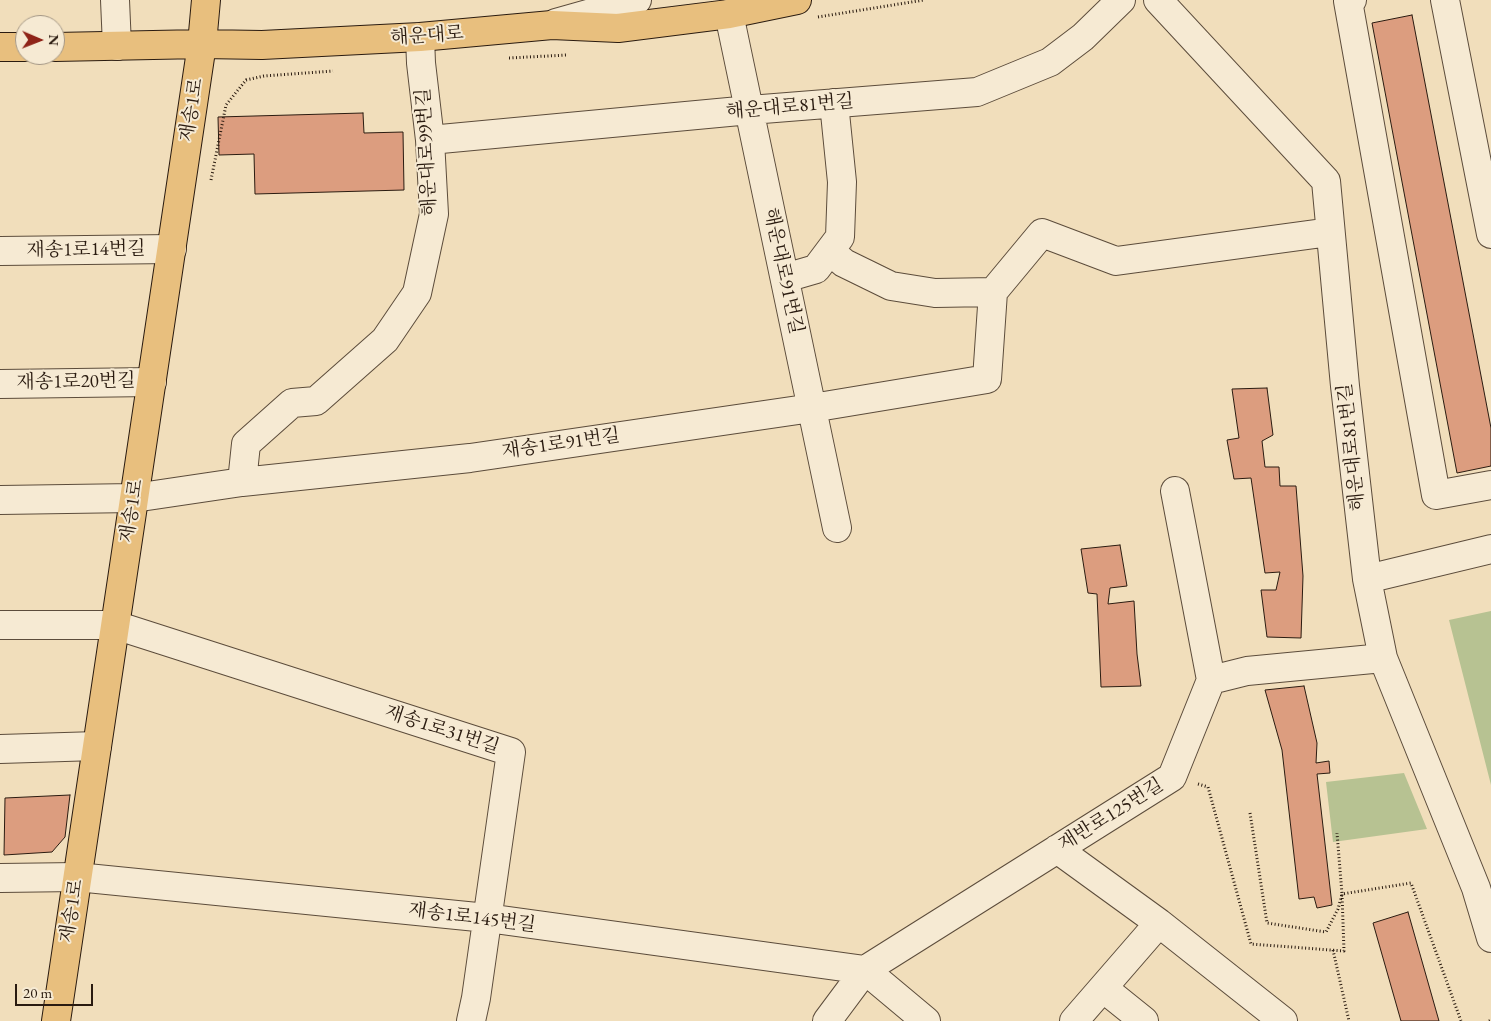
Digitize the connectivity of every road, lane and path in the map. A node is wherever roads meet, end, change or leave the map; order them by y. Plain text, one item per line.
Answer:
1 (115, 0) edge
2 (206, 0) edge
3 (636, 0) edge
4 (797, 0) edge
5 (1121, 0) edge
6 (1158, 0) edge
7 (1352, 0) edge
8 (1445, 0) edge
9 (729, 14) junction
10 (552, 25) junction
11 (420, 37) junction
12 (202, 44) junction
13 (117, 46) junction
14 (0, 47) edge
15 (15, 47) edge
16 (65, 47) edge
17 (834, 103) junction
18 (750, 110) junction
19 (430, 140) junction
20 (1330, 232) junction
21 (1491, 234) edge
22 (172, 249) junction
23 (0, 251) edge
24 (830, 251) junction
25 (785, 278) junction
26 (993, 292) junction
27 (152, 382) junction
28 (0, 384) edge
29 (812, 408) junction
30 (242, 482) junction
31 (1491, 485) edge
32 (1175, 491) dead end
33 (134, 498) junction
34 (0, 500) edge
35 (837, 528) dead end
36 (1491, 549) edge
37 (1367, 579) junction
38 (115, 624) junction
39 (0, 625) edge
40 (1383, 658) junction
41 (1211, 680) junction
42 (97, 746) junction
43 (0, 749) edge
44 (1172, 777) junction
45 (1250, 813) dead end
46 (1337, 833) dead end
47 (1057, 849) junction
48 (0, 878) edge
49 (77, 878) junction
50 (1342, 894) junction
51 (487, 918) junction
52 (1159, 923) junction
53 (1491, 938) edge
54 (1332, 950) junction
55 (864, 970) junction
56 (1103, 988) junction
57 (56, 1021) edge
58 (470, 1021) edge
59 (827, 1021) edge
60 (926, 1021) edge
61 (1074, 1021) edge
62 (1144, 1021) edge
63 (1283, 1021) edge
64 (1350, 1021) edge
65 (1461, 1021) edge

1 - 13 street
2 - 12 main road, 재송1로
3 - 10 street
4 - 9 main road, 해운대로
5 - 17 street, 해운대로81번길
6 - 20 street, 해운대로81번길
7 - 31 street
8 - 21 street
9 - 10 main road, 해운대로
9 - 18 street, 해운대로91번길
10 - 11 main road, 해운대로
11 - 12 main road, 해운대로
11 - 19 street, 해운대로99번길
12 - 13 main road, 해운대로
12 - 22 main road, 재송1로
13 - 16 main road, 해운대로
14 - 15 main road
17 - 18 street, 해운대로81번길
17 - 24 street
18 - 19 street, 해운대로81번길
18 - 25 street, 해운대로91번길
19 - 30 street, 해운대로99번길
20 - 26 street
20 - 37 street, 해운대로81번길
22 - 23 street, 재송1로14번길
22 - 27 main road, 재송1로
24 - 25 street
24 - 26 street
25 - 29 street, 해운대로91번길
26 - 29 street, 재송1로91번길
27 - 28 street, 재송1로20번길
27 - 33 main road, 재송1로
29 - 30 street, 재송1로91번길
29 - 35 street, 해운대로91번길
30 - 33 street, 재송1로91번길
32 - 41 street
33 - 34 street, 재송1로91번길
33 - 38 main road, 재송1로
36 - 37 street
37 - 40 street, 해운대로81번길
38 - 39 street
38 - 42 main road, 재송1로
38 - 51 street, 재송1로31번길
40 - 41 street
40 - 53 street, 해운대로81번길
41 - 44 street, 재반로125번길
42 - 43 street
42 - 49 main road, 재송1로
44 - 47 street, 재반로125번길
44 - 54 path
45 - 50 path
46 - 50 path
47 - 52 street
47 - 55 street, 재반로125번길
48 - 49 street, 재송1로145번길
49 - 51 street, 재송1로145번길
49 - 57 main road, 재송1로
50 - 54 path
50 - 65 path
51 - 55 street, 재송1로145번길
51 - 58 street, 재송1로31번길
52 - 56 street
52 - 63 street
54 - 64 path
55 - 59 street, 재반로125번길
55 - 60 street
56 - 61 street
56 - 62 street

